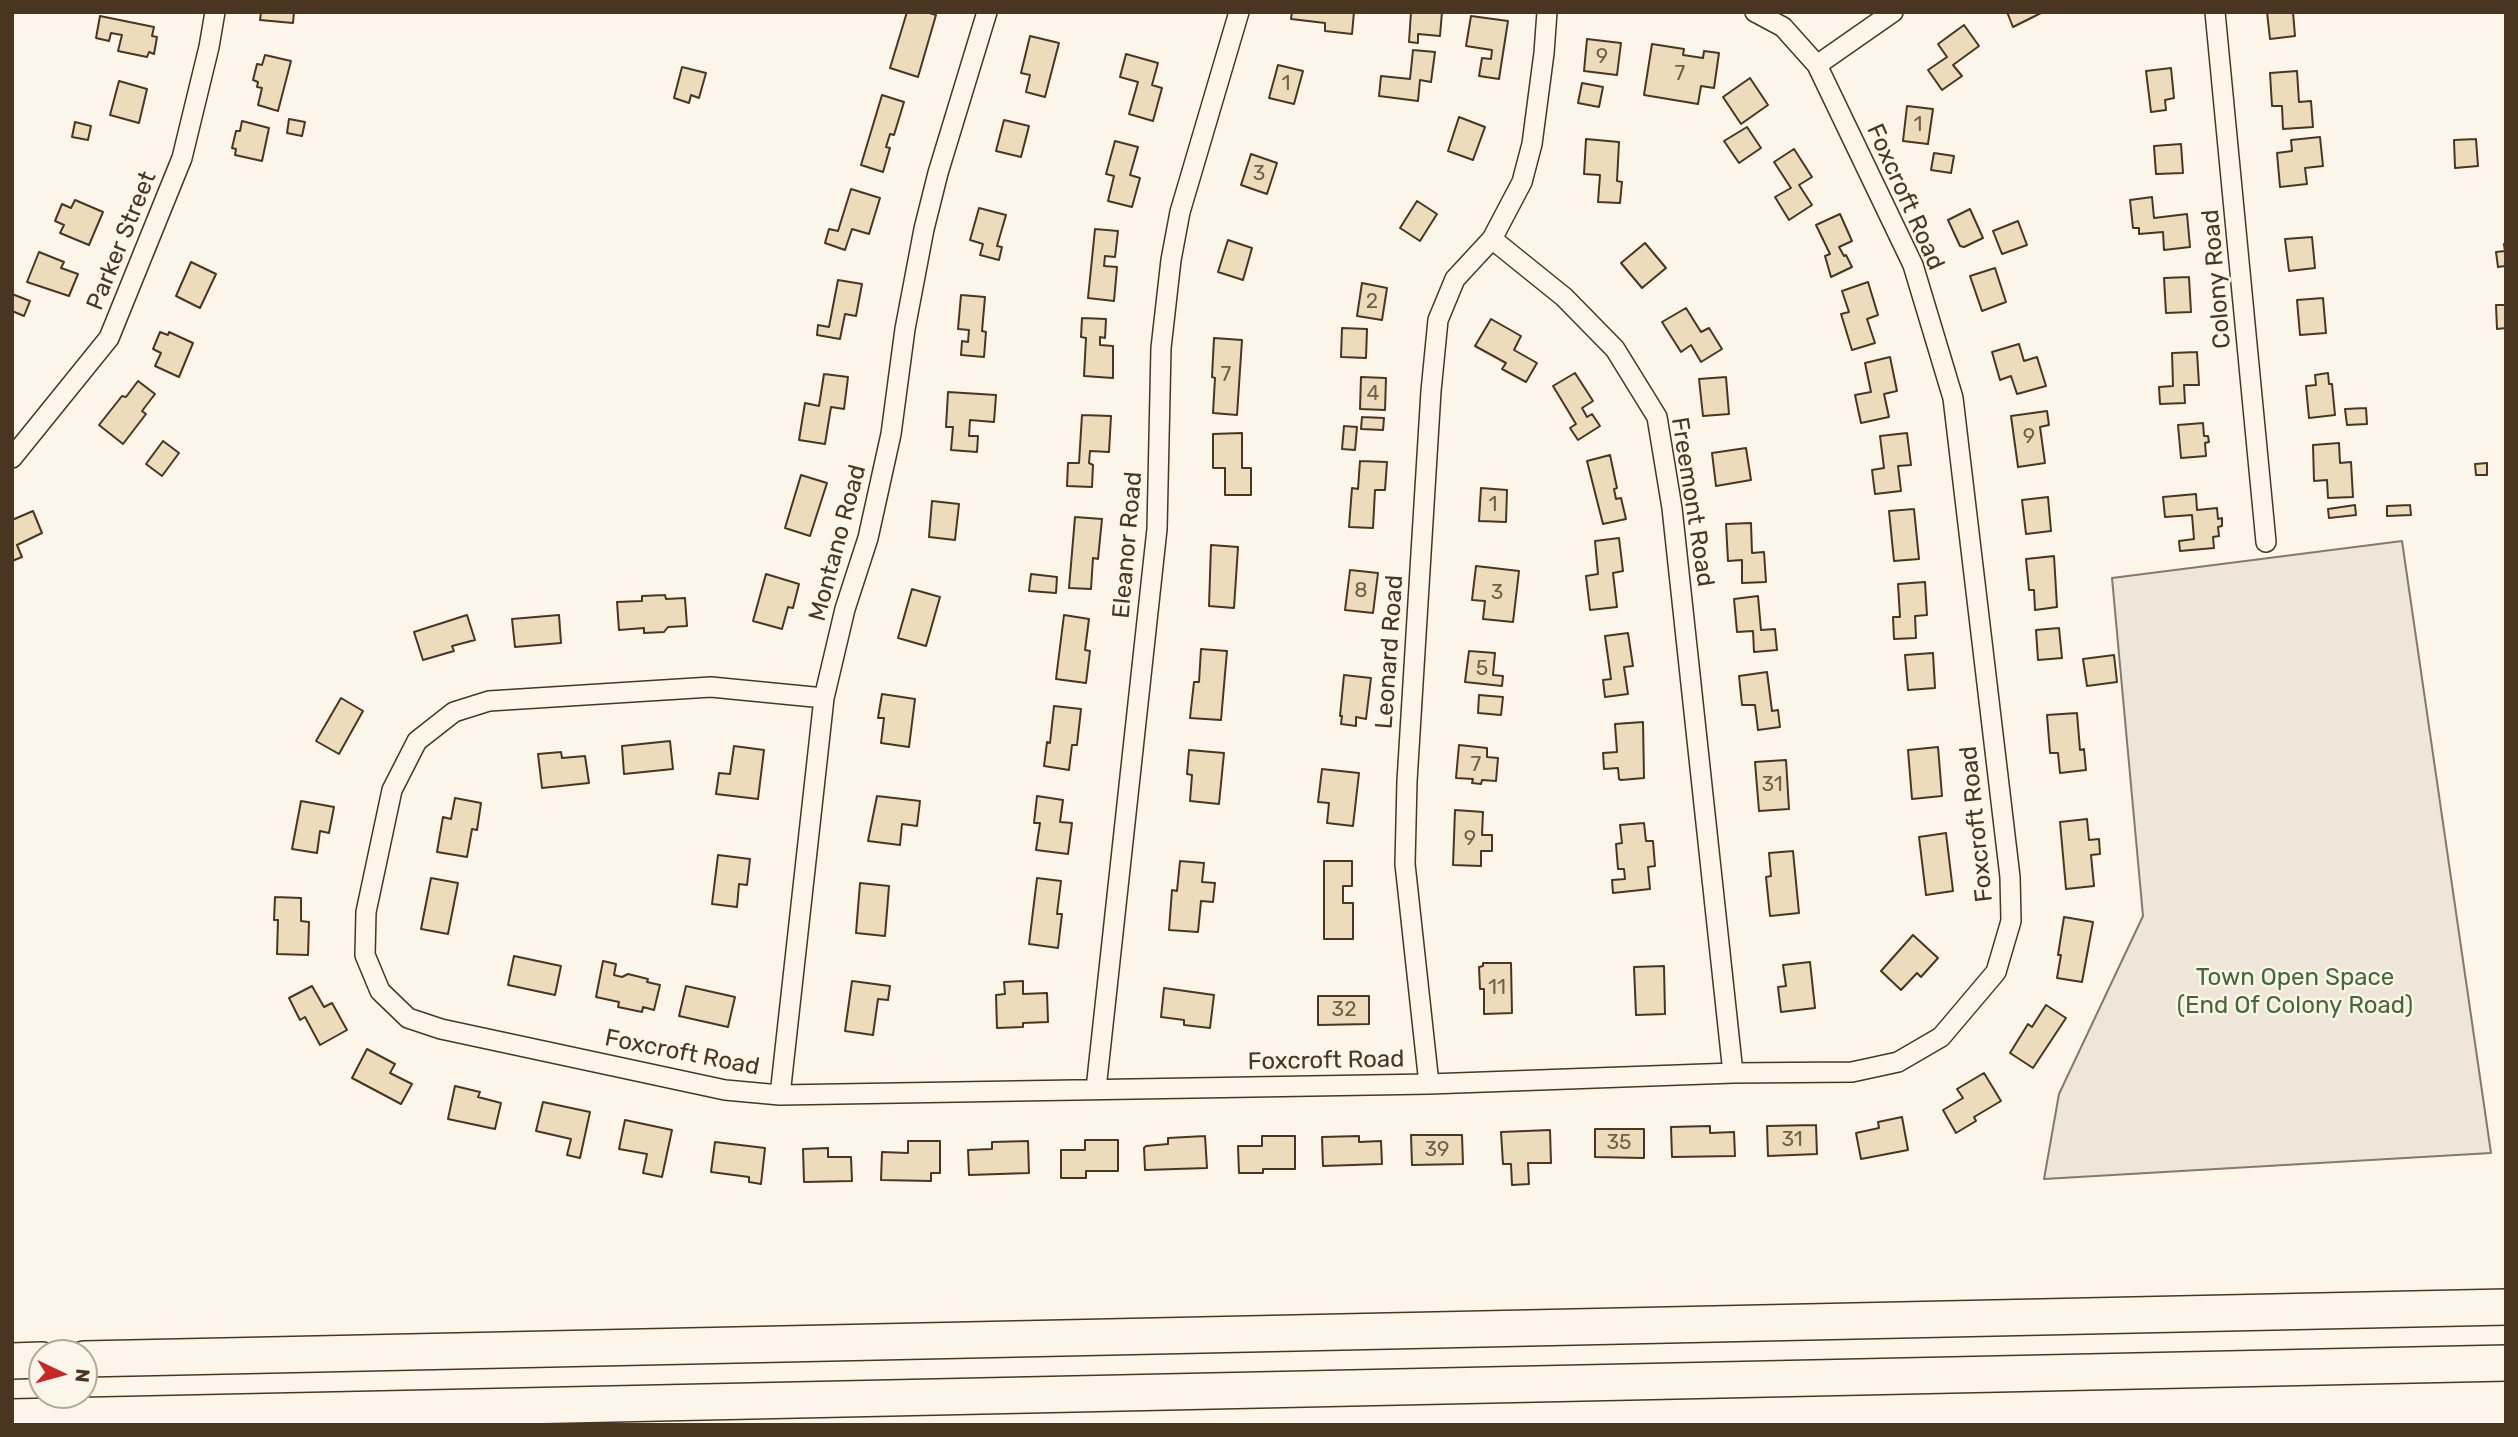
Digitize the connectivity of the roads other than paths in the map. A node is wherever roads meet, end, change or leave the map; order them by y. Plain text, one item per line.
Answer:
1 (215, 12) edge
2 (987, 12) edge
3 (1238, 12) edge
4 (1547, 12) edge
5 (1755, 12) edge
6 (1893, 12) edge
7 (2215, 12) edge
8 (1817, 65) junction
9 (1492, 239) junction
10 (12, 458) edge
11 (2266, 542) dead end
12 (824, 698) junction
13 (1732, 1073) junction
14 (1429, 1084) junction
15 (1096, 1089) junction
16 (779, 1095) junction
17 (2506, 1307) edge
18 (98, 1359) edge
19 (2506, 1363) edge
20 (12, 1417) edge

1 - 10 street, Parker Street
2 - 12 street, Montano Road
3 - 15 street, Eleanor Road
4 - 9 street
5 - 8 street, Foxcroft Road
6 - 8 street
7 - 11 street, Colony Road
8 - 13 street, Foxcroft Road
9 - 13 street, Freemont Road
9 - 14 street, Leonard Road
12 - 16 street, Montano Road
12 - 16 street, Foxcroft Road
13 - 14 street, Foxcroft Road
14 - 15 street, Foxcroft Road
15 - 16 street, Foxcroft Road
17 - 18 highway
19 - 20 highway

